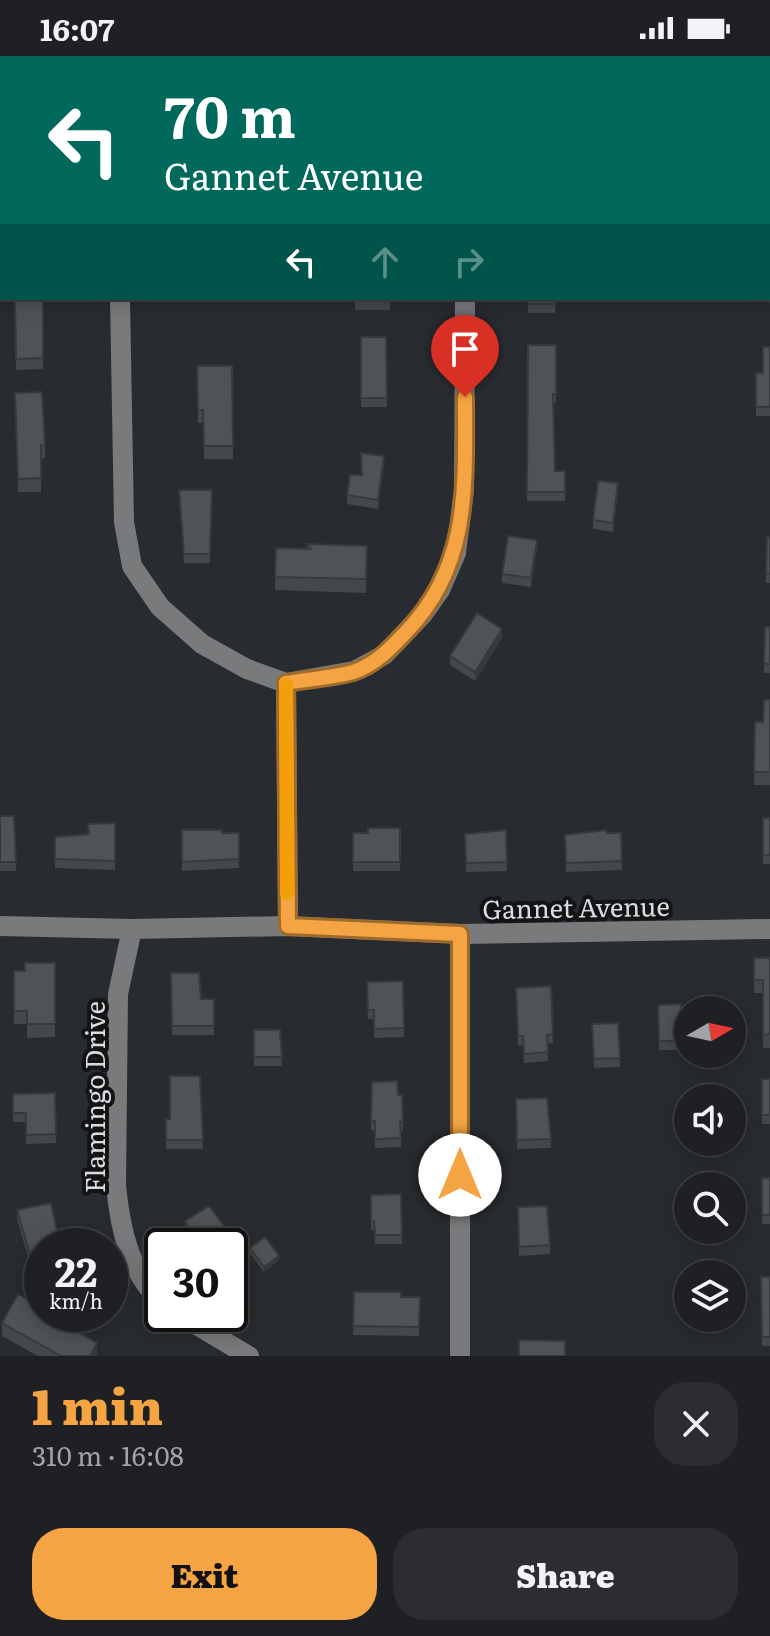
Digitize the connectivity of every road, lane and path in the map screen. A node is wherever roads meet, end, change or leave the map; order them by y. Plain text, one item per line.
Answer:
1 (120, 300) edge
2 (465, 300) edge
3 (286, 683) junction
4 (0, 926) edge
5 (288, 926) junction
6 (132, 929) junction
7 (770, 929) edge
8 (460, 934) junction
9 (144, 1277) edge
10 (208, 1332) edge
11 (249, 1356) edge
12 (460, 1356) edge

1 - 3 street
2 - 3 street
3 - 5 street
4 - 6 street, Gannet Avenue
5 - 6 street, Gannet Avenue
5 - 8 street, Gannet Avenue
6 - 9 street, Flamingo Drive
7 - 8 street, Gannet Avenue
8 - 12 street
10 - 11 street

